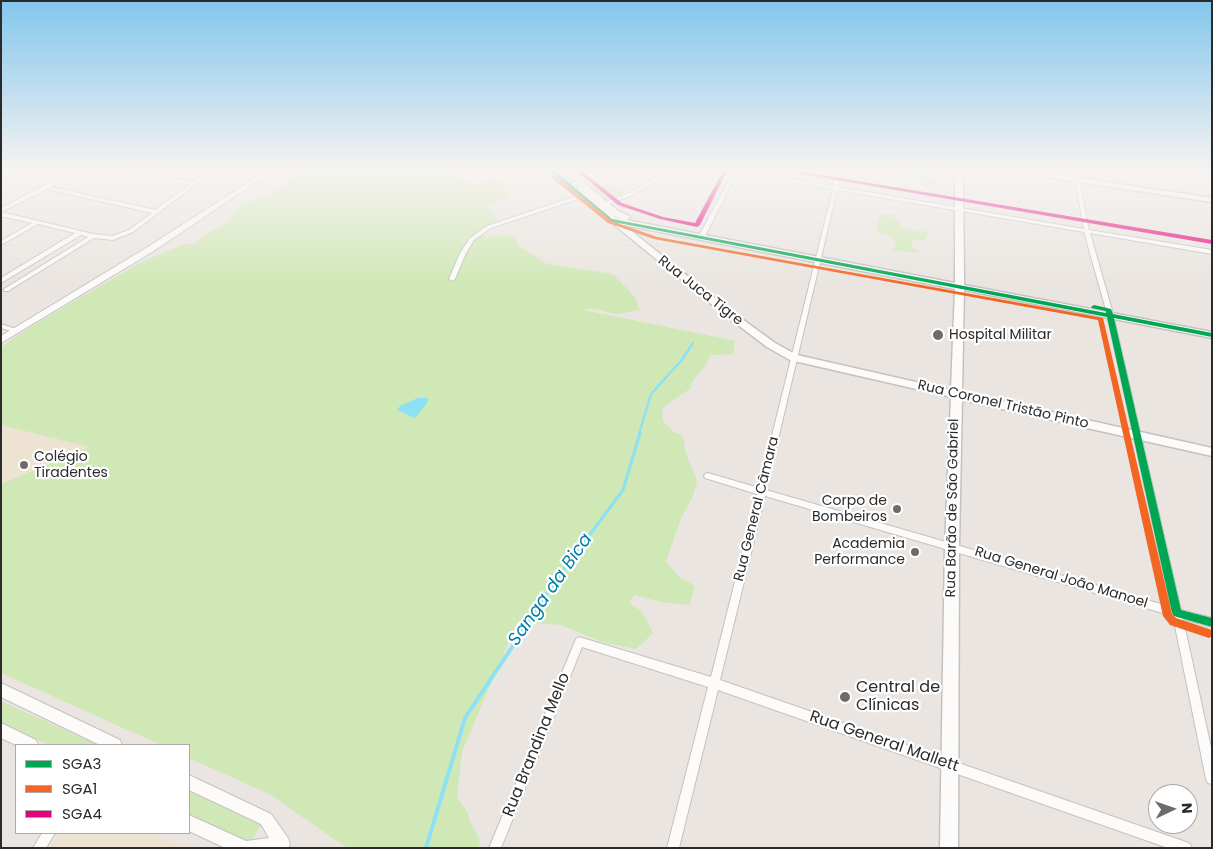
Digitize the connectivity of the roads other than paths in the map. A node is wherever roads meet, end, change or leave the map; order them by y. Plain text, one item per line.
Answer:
1 (141, 209) edge
2 (160, 209) edge
3 (212, 209) edge
4 (543, 209) edge
5 (597, 209) edge
6 (609, 209) edge
7 (716, 209) edge
8 (829, 209) edge
9 (950, 209) edge
10 (1083, 209) edge
11 (958, 210) junction
12 (1, 212) edge
13 (156, 212) junction
14 (610, 220) junction
15 (36, 223) junction
16 (659, 228) junction
17 (1087, 232) junction
18 (80, 233) junction
19 (93, 236) junction
20 (702, 236) junction
21 (1, 243) edge
22 (1212, 252) edge
23 (817, 258) junction
24 (452, 279) dead end
25 (1, 280) edge
26 (959, 284) junction
27 (3, 291) edge
28 (1109, 313) junction
29 (1, 326) edge
30 (1212, 329) edge
31 (17, 331) junction
32 (1212, 335) edge
33 (1, 340) edge
34 (794, 358) junction
35 (956, 394) junction
36 (1136, 435) junction
37 (1212, 452) edge
38 (708, 476) dead end
39 (762, 491) junction
40 (952, 546) junction
41 (1177, 613) junction
42 (1212, 623) edge
43 (579, 642) joint
44 (713, 683) junction
45 (1, 690) edge
46 (1, 730) edge
47 (29, 744) edge
48 (110, 744) edge
49 (950, 765) junction
50 (1212, 779) edge
51 (190, 782) edge
52 (190, 823) edge
53 (48, 834) edge
54 (284, 846) edge
55 (39, 848) edge
56 (243, 848) edge
57 (248, 848) edge
58 (495, 848) edge
59 (673, 848) edge
60 (949, 848) edge
61 (1186, 848) edge

1 - 13 street
2 - 13 street
3 - 31 street
4 - 24 street
5 - 14 main road, Rua Juca Tigre
6 - 16 main road
7 - 20 street
8 - 23 street, Rua General Câmara
9 - 11 street
10 - 17 street
11 - 17 street
11 - 26 main road, Rua Barão de São Gabriel
12 - 15 street
13 - 19 street
14 - 16 main road
14 - 34 main road, Rua Juca Tigre
15 - 18 street
15 - 21 street
16 - 20 main road
17 - 22 street
17 - 28 street
18 - 19 street
18 - 25 street
19 - 27 street
20 - 23 main road
23 - 26 main road
23 - 34 street, Rua General Câmara
26 - 28 main road
26 - 35 main road, Rua Barão de São Gabriel
28 - 30 main road
28 - 32 main road
28 - 36 street
29 - 31 street
31 - 33 street
34 - 35 main road, Rua Coronel Tristão Pinto
34 - 39 street, Rua General Câmara
35 - 36 main road, Rua Coronel Tristão Pinto
35 - 40 main road, Rua Barão de São Gabriel
36 - 37 main road, Rua Coronel Tristão Pinto
36 - 41 street
38 - 39 street, Rua General João Manoel
39 - 40 street, Rua General João Manoel
39 - 44 street, Rua General Câmara
40 - 41 street, Rua General João Manoel
40 - 49 main road, Rua Barão de São Gabriel
41 - 42 street, Rua General João Manoel
41 - 50 street
43 - 44 street, Rua General Mallett
43 - 58 street, Rua Brandina Mello
44 - 49 street, Rua General Mallett
44 - 59 street, Rua General Câmara
45 - 48 street
46 - 47 street
49 - 60 main road, Rua Barão de São Gabriel
49 - 61 street, Rua General Mallett
51 - 54 street
52 - 56 street
53 - 55 street
54 - 57 street

